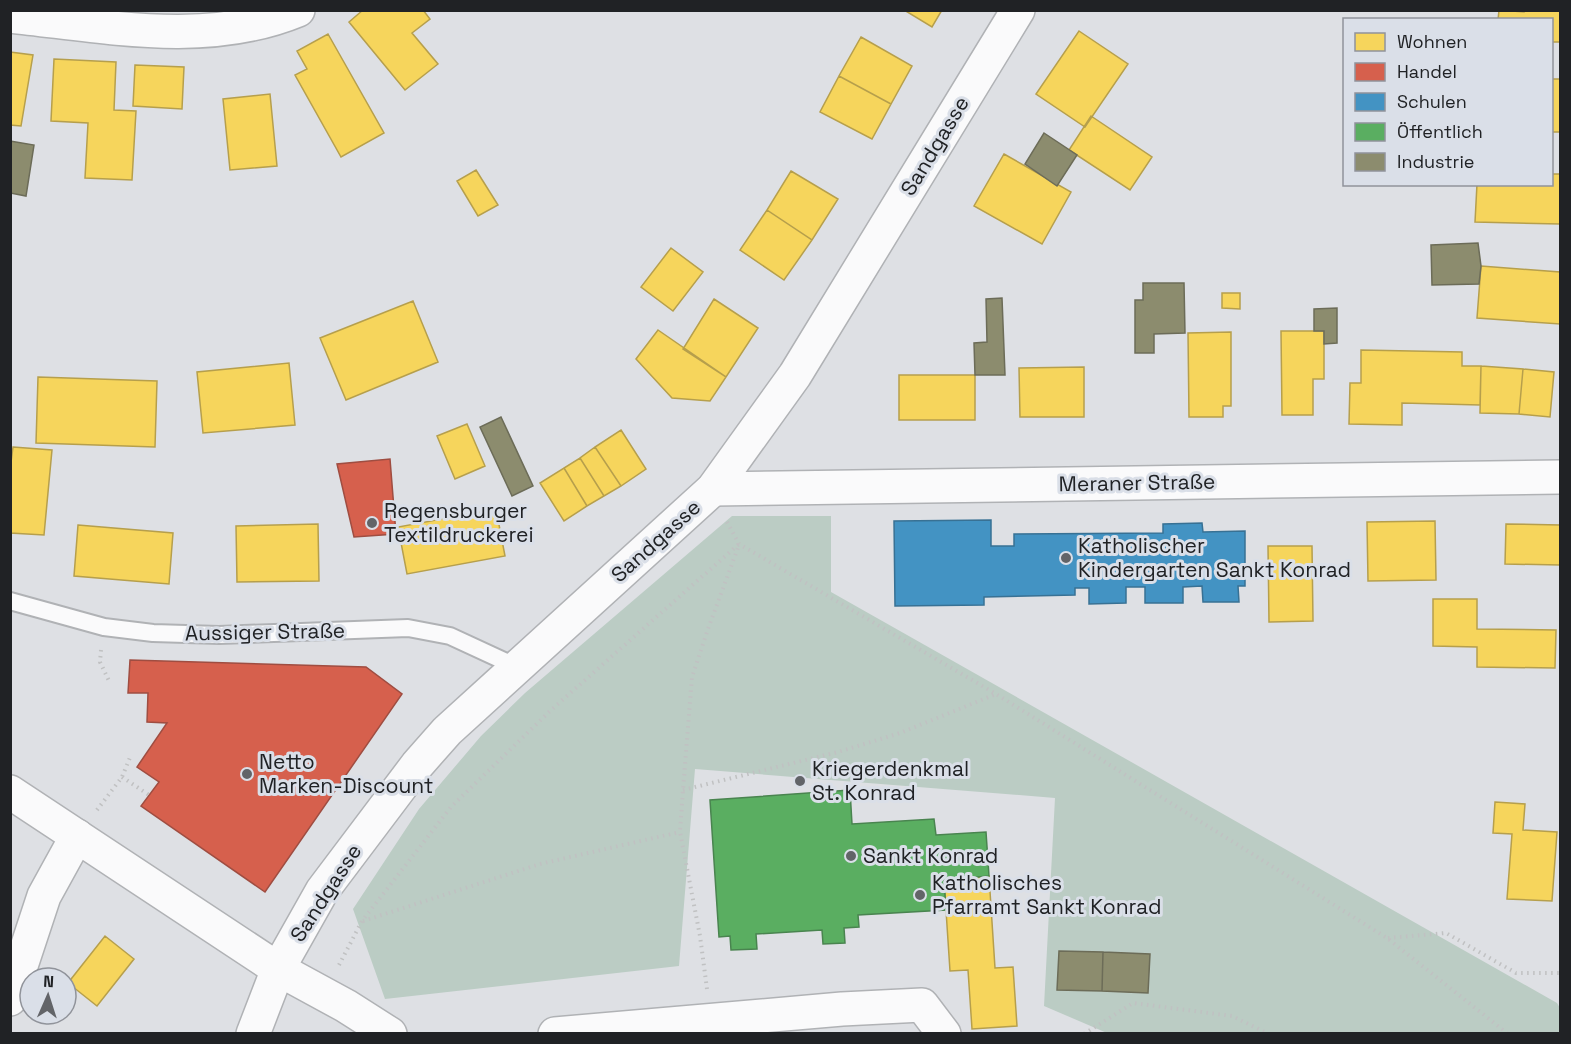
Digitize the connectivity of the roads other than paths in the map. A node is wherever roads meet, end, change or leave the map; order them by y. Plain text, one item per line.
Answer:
1 (298, 10) edge
2 (1018, 10) edge
3 (10, 16) edge
4 (1560, 477) edge
5 (713, 489) junction
6 (10, 601) edge
7 (516, 667) junction
8 (10, 792) edge
9 (77, 836) junction
10 (278, 969) junction
11 (10, 999) edge
12 (843, 1021) edge
13 (253, 1034) edge
14 (390, 1034) edge
15 (555, 1034) edge
16 (944, 1034) edge

1 - 3 street
2 - 5 street, Sandgasse
4 - 5 street, Meraner Straße
5 - 7 street, Sandgasse
6 - 7 lane, Aussiger Straße
7 - 10 street, Sandgasse
8 - 9 street
9 - 10 street
9 - 11 street
10 - 13 street, Sandgasse
10 - 14 street
12 - 15 street
12 - 16 street

